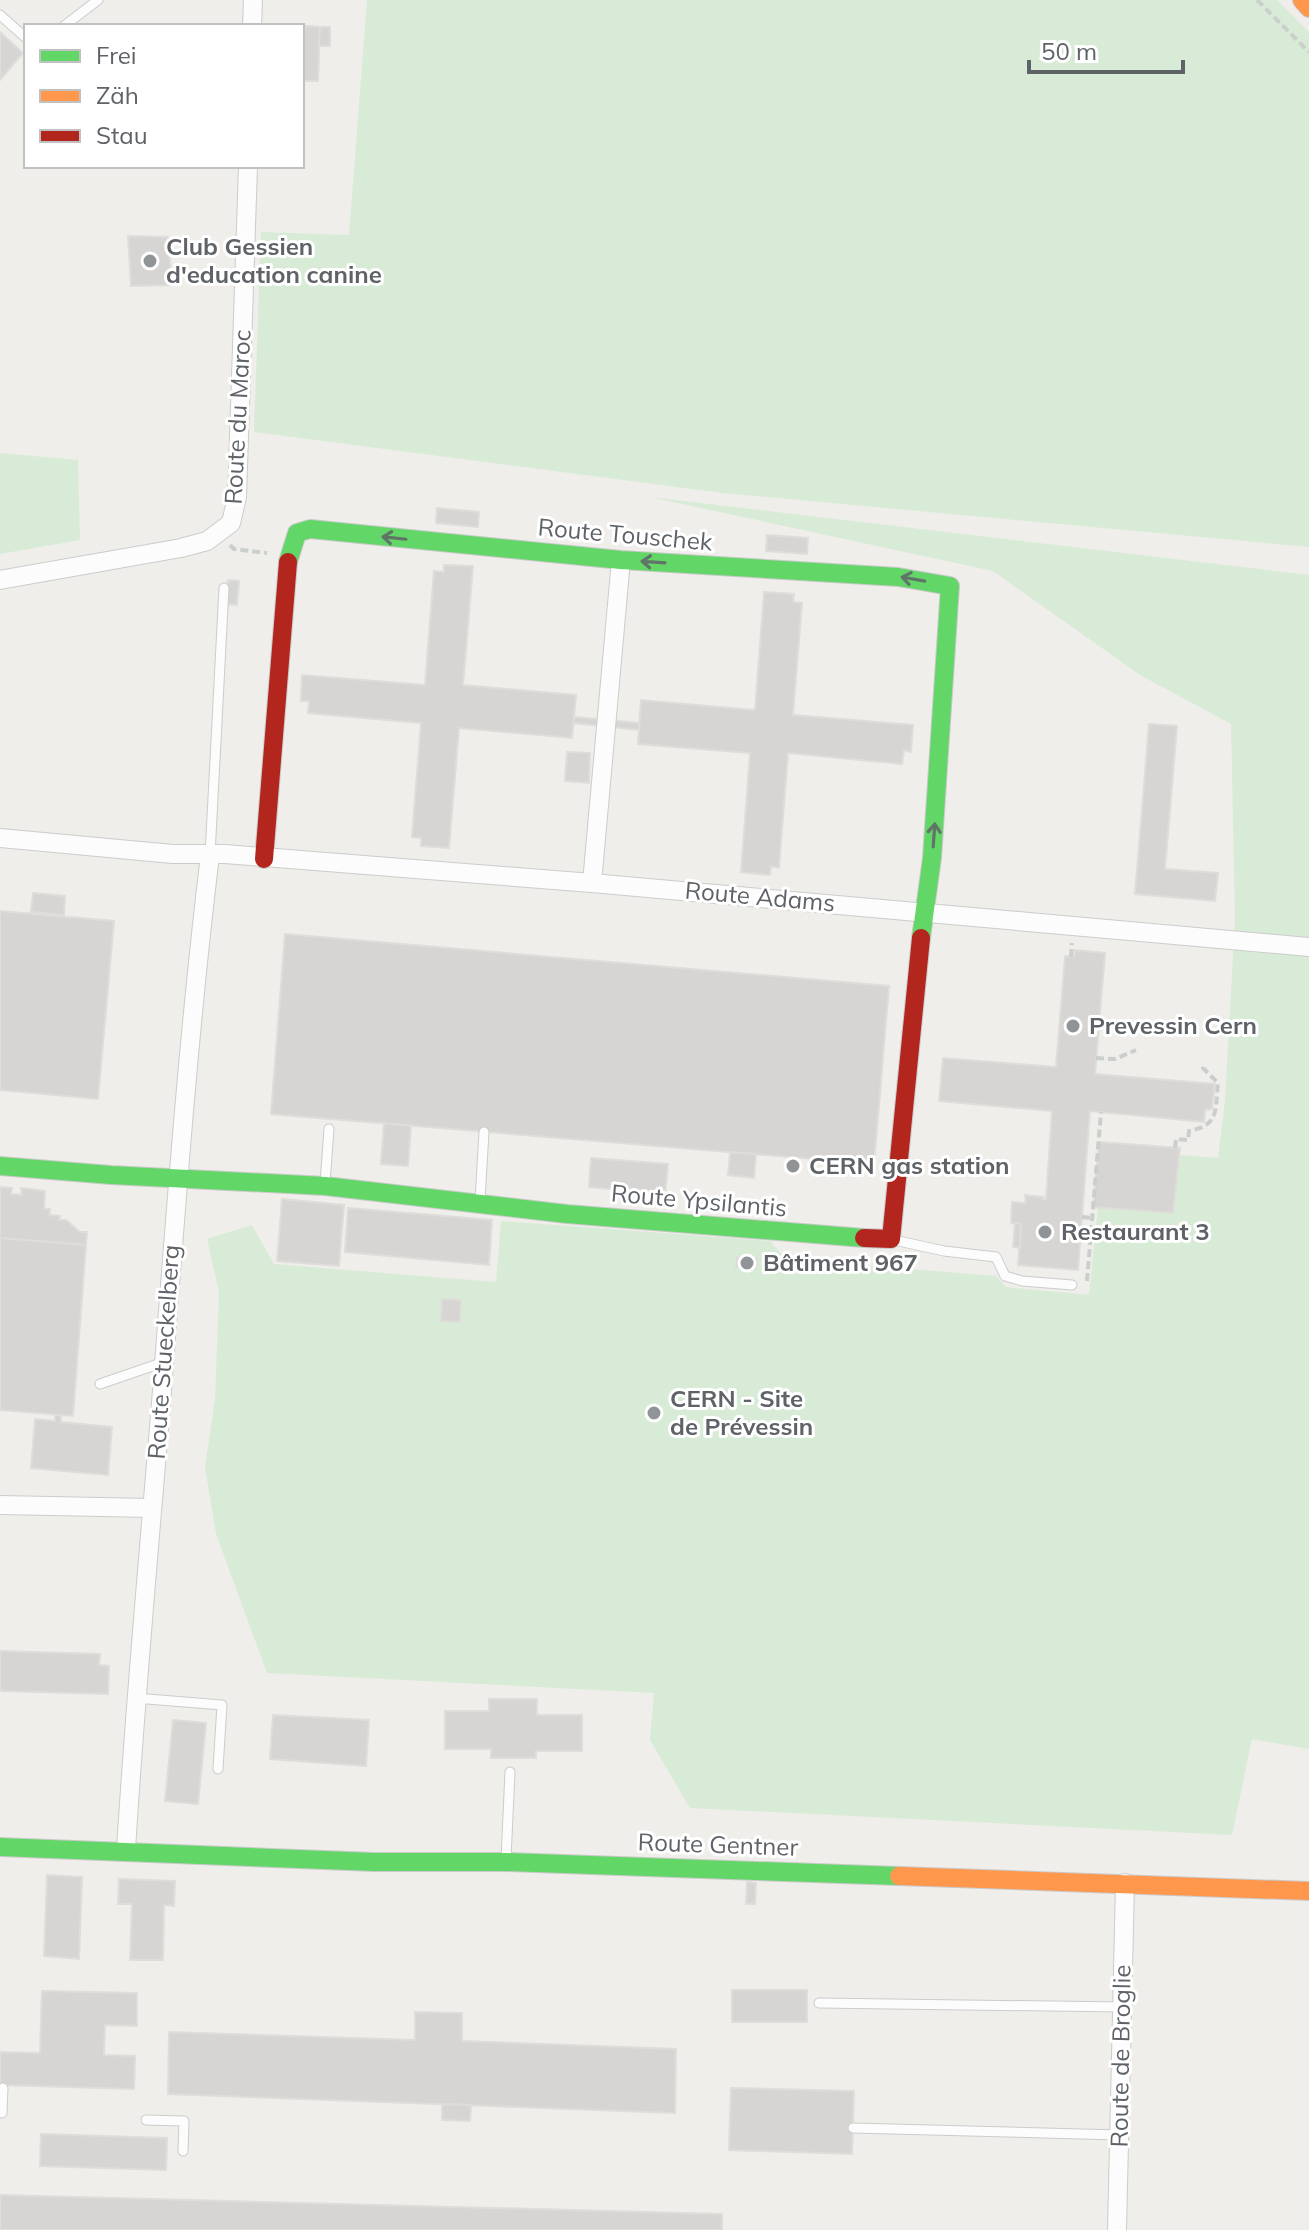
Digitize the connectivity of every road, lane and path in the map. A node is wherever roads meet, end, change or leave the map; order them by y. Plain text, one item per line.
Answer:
1 (98, 0) edge
2 (253, 0) edge
3 (1257, 0) edge
4 (1302, 0) edge
5 (1309, 8) edge
6 (0, 15) edge
7 (67, 24) edge
8 (252, 24) edge
9 (24, 36) edge
10 (1309, 52) edge
11 (248, 168) edge
12 (220, 534) junction
13 (289, 555) junction
14 (621, 560) junction
15 (0, 580) edge
16 (224, 588) dead end
17 (0, 838) edge
18 (210, 855) junction
19 (264, 859) junction
20 (592, 883) junction
21 (925, 913) junction
22 (1309, 947) edge
23 (1136, 1050) dead end
24 (1096, 1058) dead end
25 (1204, 1065) dead end
26 (1101, 1112) dead end
27 (329, 1129) dead end
28 (484, 1132) dead end
29 (1175, 1148) dead end
30 (0, 1166) edge
31 (176, 1177) junction
32 (325, 1186) junction
33 (479, 1204) junction
34 (1082, 1217) dead end
35 (1093, 1218) junction
36 (891, 1239) junction
37 (1072, 1285) joint
38 (164, 1362) junction
39 (100, 1384) dead end
40 (0, 1505) edge
41 (152, 1508) junction
42 (135, 1698) junction
43 (218, 1769) dead end
44 (510, 1772) dead end
45 (0, 1847) edge
46 (126, 1850) junction
47 (506, 1862) junction
48 (1125, 1883) junction
49 (1309, 1891) edge
50 (819, 2003) dead end
51 (1122, 2007) junction
52 (3, 2088) dead end
53 (2, 2113) dead end
54 (146, 2120) dead end
55 (853, 2128) dead end
56 (1119, 2135) junction
57 (183, 2151) dead end
58 (1117, 2230) edge

1 - 7 lane
2 - 8 street
3 - 10 path
4 - 5 street
6 - 9 lane
11 - 12 street, Route du Maroc
12 - 13 path
12 - 15 street, Route du Maroc
14 -> 13 street, Route Touschek
13 - 19 street
14 - 20 street
21 -> 14 street, Route Touschek
16 - 18 lane
17 - 18 street, Route Adams
18 - 19 street, Route Adams
18 - 31 street, Route Stueckelberg
19 - 20 street, Route Adams
20 - 21 street, Route Adams
21 - 22 street, Route Adams
21 - 36 street
23 - 24 path
25 - 29 path
26 - 35 path
27 - 32 lane
28 - 33 lane
30 - 31 street, Route Ypsilantis
31 - 32 street, Route Ypsilantis
31 - 38 street, Route Stueckelberg
32 - 33 street, Route Ypsilantis
33 - 36 street, Route Ypsilantis
34 - 35 path
35 - 37 path
36 - 37 lane
38 - 39 lane
38 - 41 street, Route Stueckelberg
40 - 41 street
41 - 42 street, Route Stueckelberg
42 - 43 lane
42 - 46 street, Route Stueckelberg
44 - 47 lane
45 - 46 street, Route Gentner
46 - 47 street, Route Gentner
47 - 48 street, Route Gentner
48 - 49 street, Route Gentner
48 - 51 street, Route de Broglie
50 - 51 lane
51 - 56 street, Route de Broglie
52 - 53 lane
54 - 57 lane
55 - 56 lane
56 - 58 street, Route de Broglie

